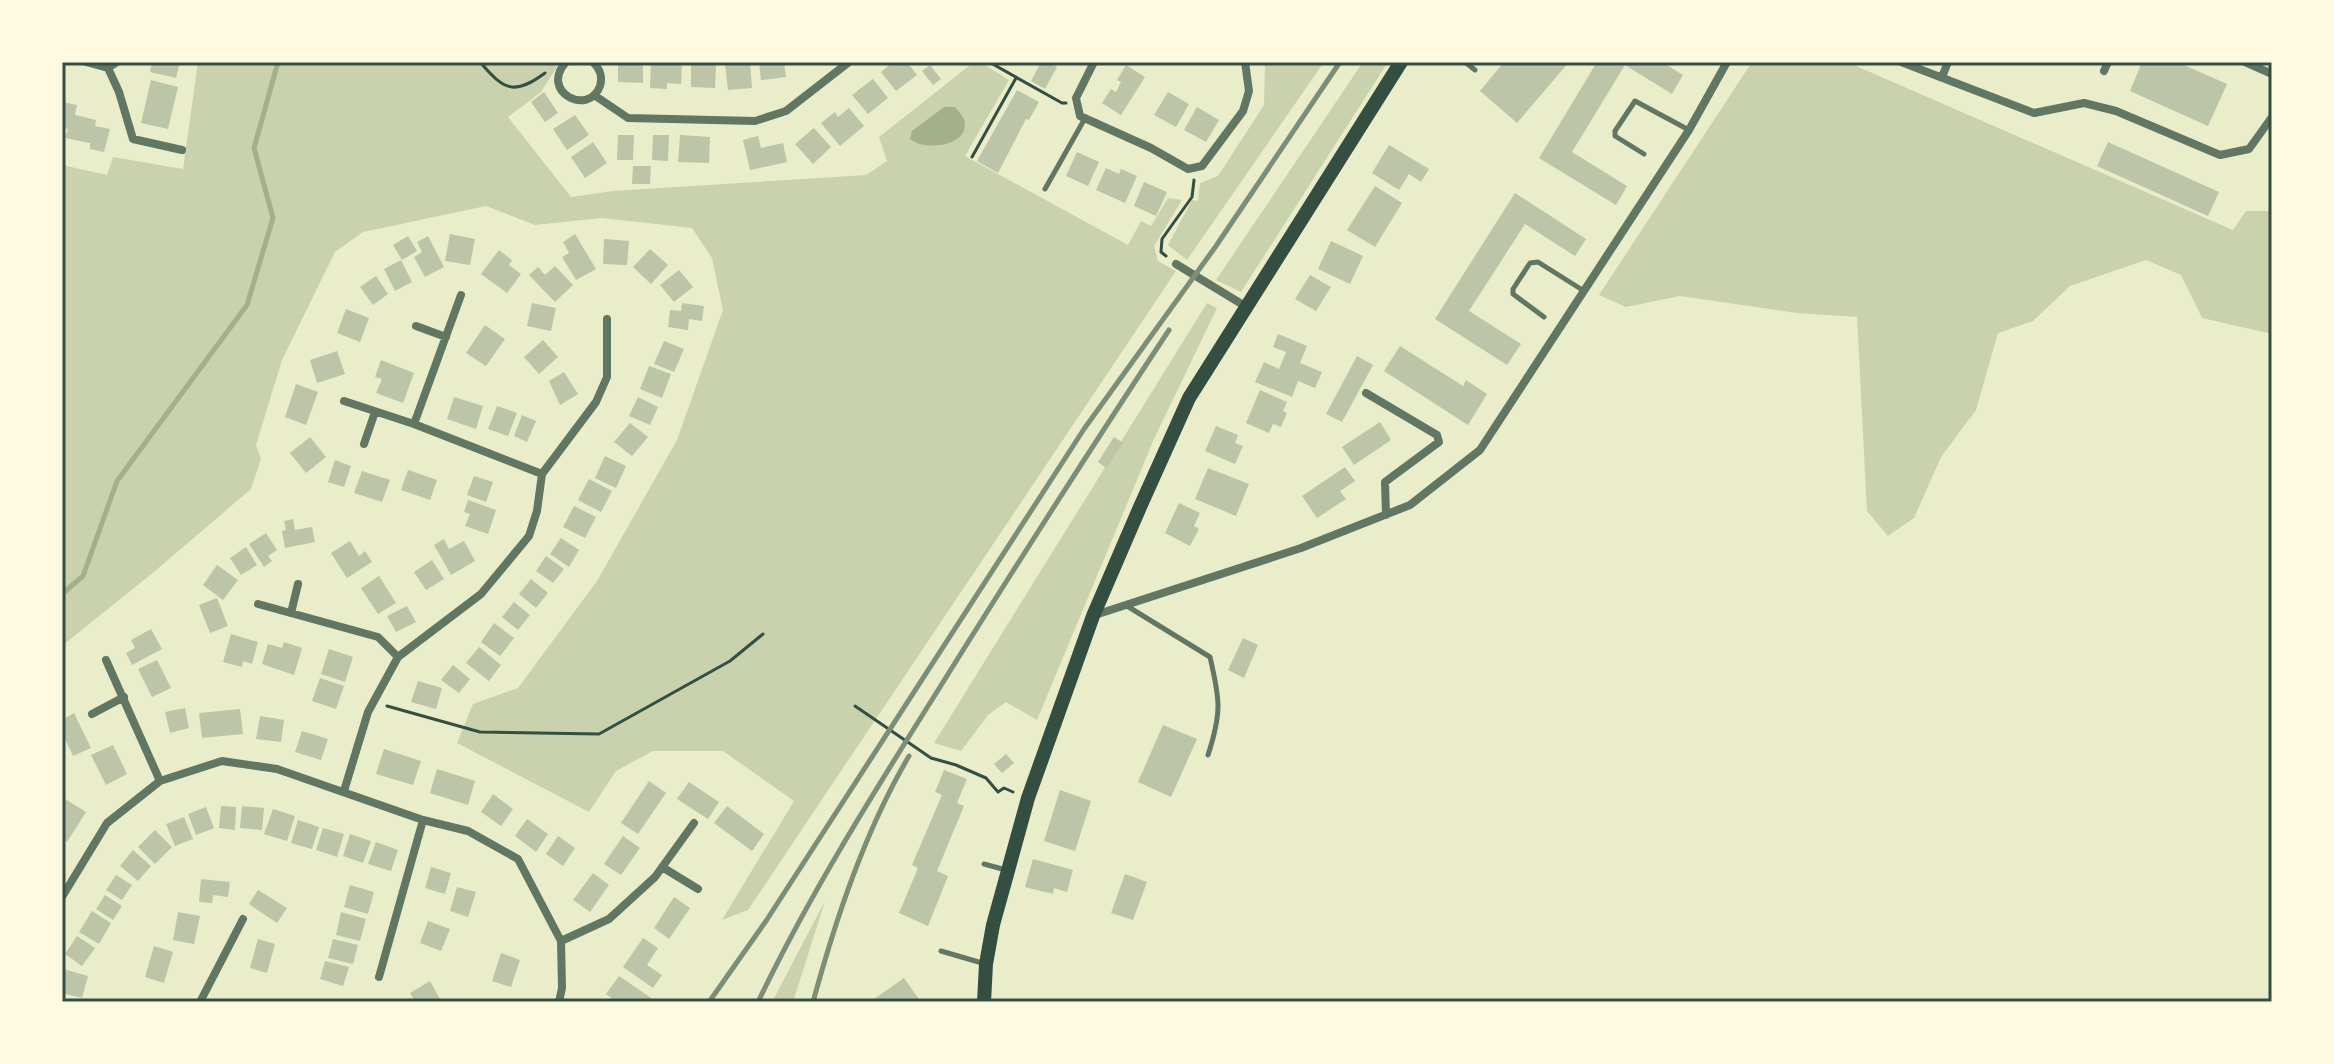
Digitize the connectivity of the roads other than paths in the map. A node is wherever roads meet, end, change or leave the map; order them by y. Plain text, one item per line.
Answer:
1 (86, 62) edge
2 (117, 62) edge
3 (566, 62) edge
4 (593, 62) edge
5 (849, 62) edge
6 (1094, 62) edge
7 (1245, 62) edge
8 (1401, 62) edge
9 (1465, 62) edge
10 (1727, 62) edge
11 (1901, 62) edge
12 (1948, 62) edge
13 (2245, 62) edge
14 (108, 68) junction
15 (1475, 70) dead end
16 (2272, 74) edge
17 (1942, 77) junction
18 (594, 95) junction
19 (2272, 117) edge
20 (1084, 120) junction
21 (1689, 130) junction
22 (182, 150) dead end
23 (1644, 154) dead end
24 (1045, 189) dead end
25 (1176, 264) road end
26 (1584, 291) junction
27 (461, 295) dead end
28 (1245, 306) junction
29 (1544, 317) dead end
30 (607, 319) dead end
31 (416, 326) dead end
32 (446, 337) junction
33 (1366, 393) dead end
34 (344, 401) dead end
35 (375, 412) junction
36 (414, 424) junction
37 (364, 444) dead end
38 (542, 474) junction
39 (1386, 515) junction
40 (298, 584) dead end
41 (258, 604) dead end
42 (1127, 606) junction
43 (291, 613) junction
44 (1093, 616) junction
45 (398, 657) junction
46 (106, 660) dead end
47 (124, 697) junction
48 (92, 714) dead end
49 (1208, 755) dead end
50 (160, 781) junction
51 (344, 791) junction
52 (423, 820) junction
53 (694, 823) dead end
54 (984, 864) dead end
55 (662, 867) junction
56 (1006, 870) junction
57 (698, 889) dead end
58 (62, 897) edge
59 (243, 919) dead end
60 (561, 941) junction
61 (941, 951) dead end
62 (986, 964) junction
63 (379, 977) dead end
64 (200, 1002) edge
65 (559, 1002) edge
66 (984, 1002) edge

1 - 14 street
2 - 14 street
3 - 18 street
4 - 18 street
5 - 18 street
6 - 20 street
7 - 20 street
8 - 28 main road
9 - 15 lane
10 - 21 street
11 - 17 street
12 - 17 street
13 - 16 street
14 - 22 street
17 - 19 street
20 - 24 lane
21 - 23 lane
21 - 26 street
25 - 28 street
26 - 29 lane
26 - 39 street
27 - 32 street
28 - 44 main road
30 - 38 street
31 - 32 street
32 - 36 street
33 - 39 street
34 - 35 street
35 - 36 street
35 - 37 street
36 - 38 street
38 - 45 street
39 - 42 street
40 - 43 street
41 - 43 street
42 - 44 street
42 - 49 lane
43 - 45 street
44 - 56 main road
45 - 51 street
46 - 47 street
47 - 48 street
47 - 50 street
50 - 51 street
50 - 58 street
51 - 52 street
52 - 60 street
52 - 63 street
53 - 55 street
54 - 56 lane
55 - 57 street
55 - 60 street
56 - 62 main road
59 - 64 street
60 - 65 street
61 - 62 lane
62 - 66 main road

